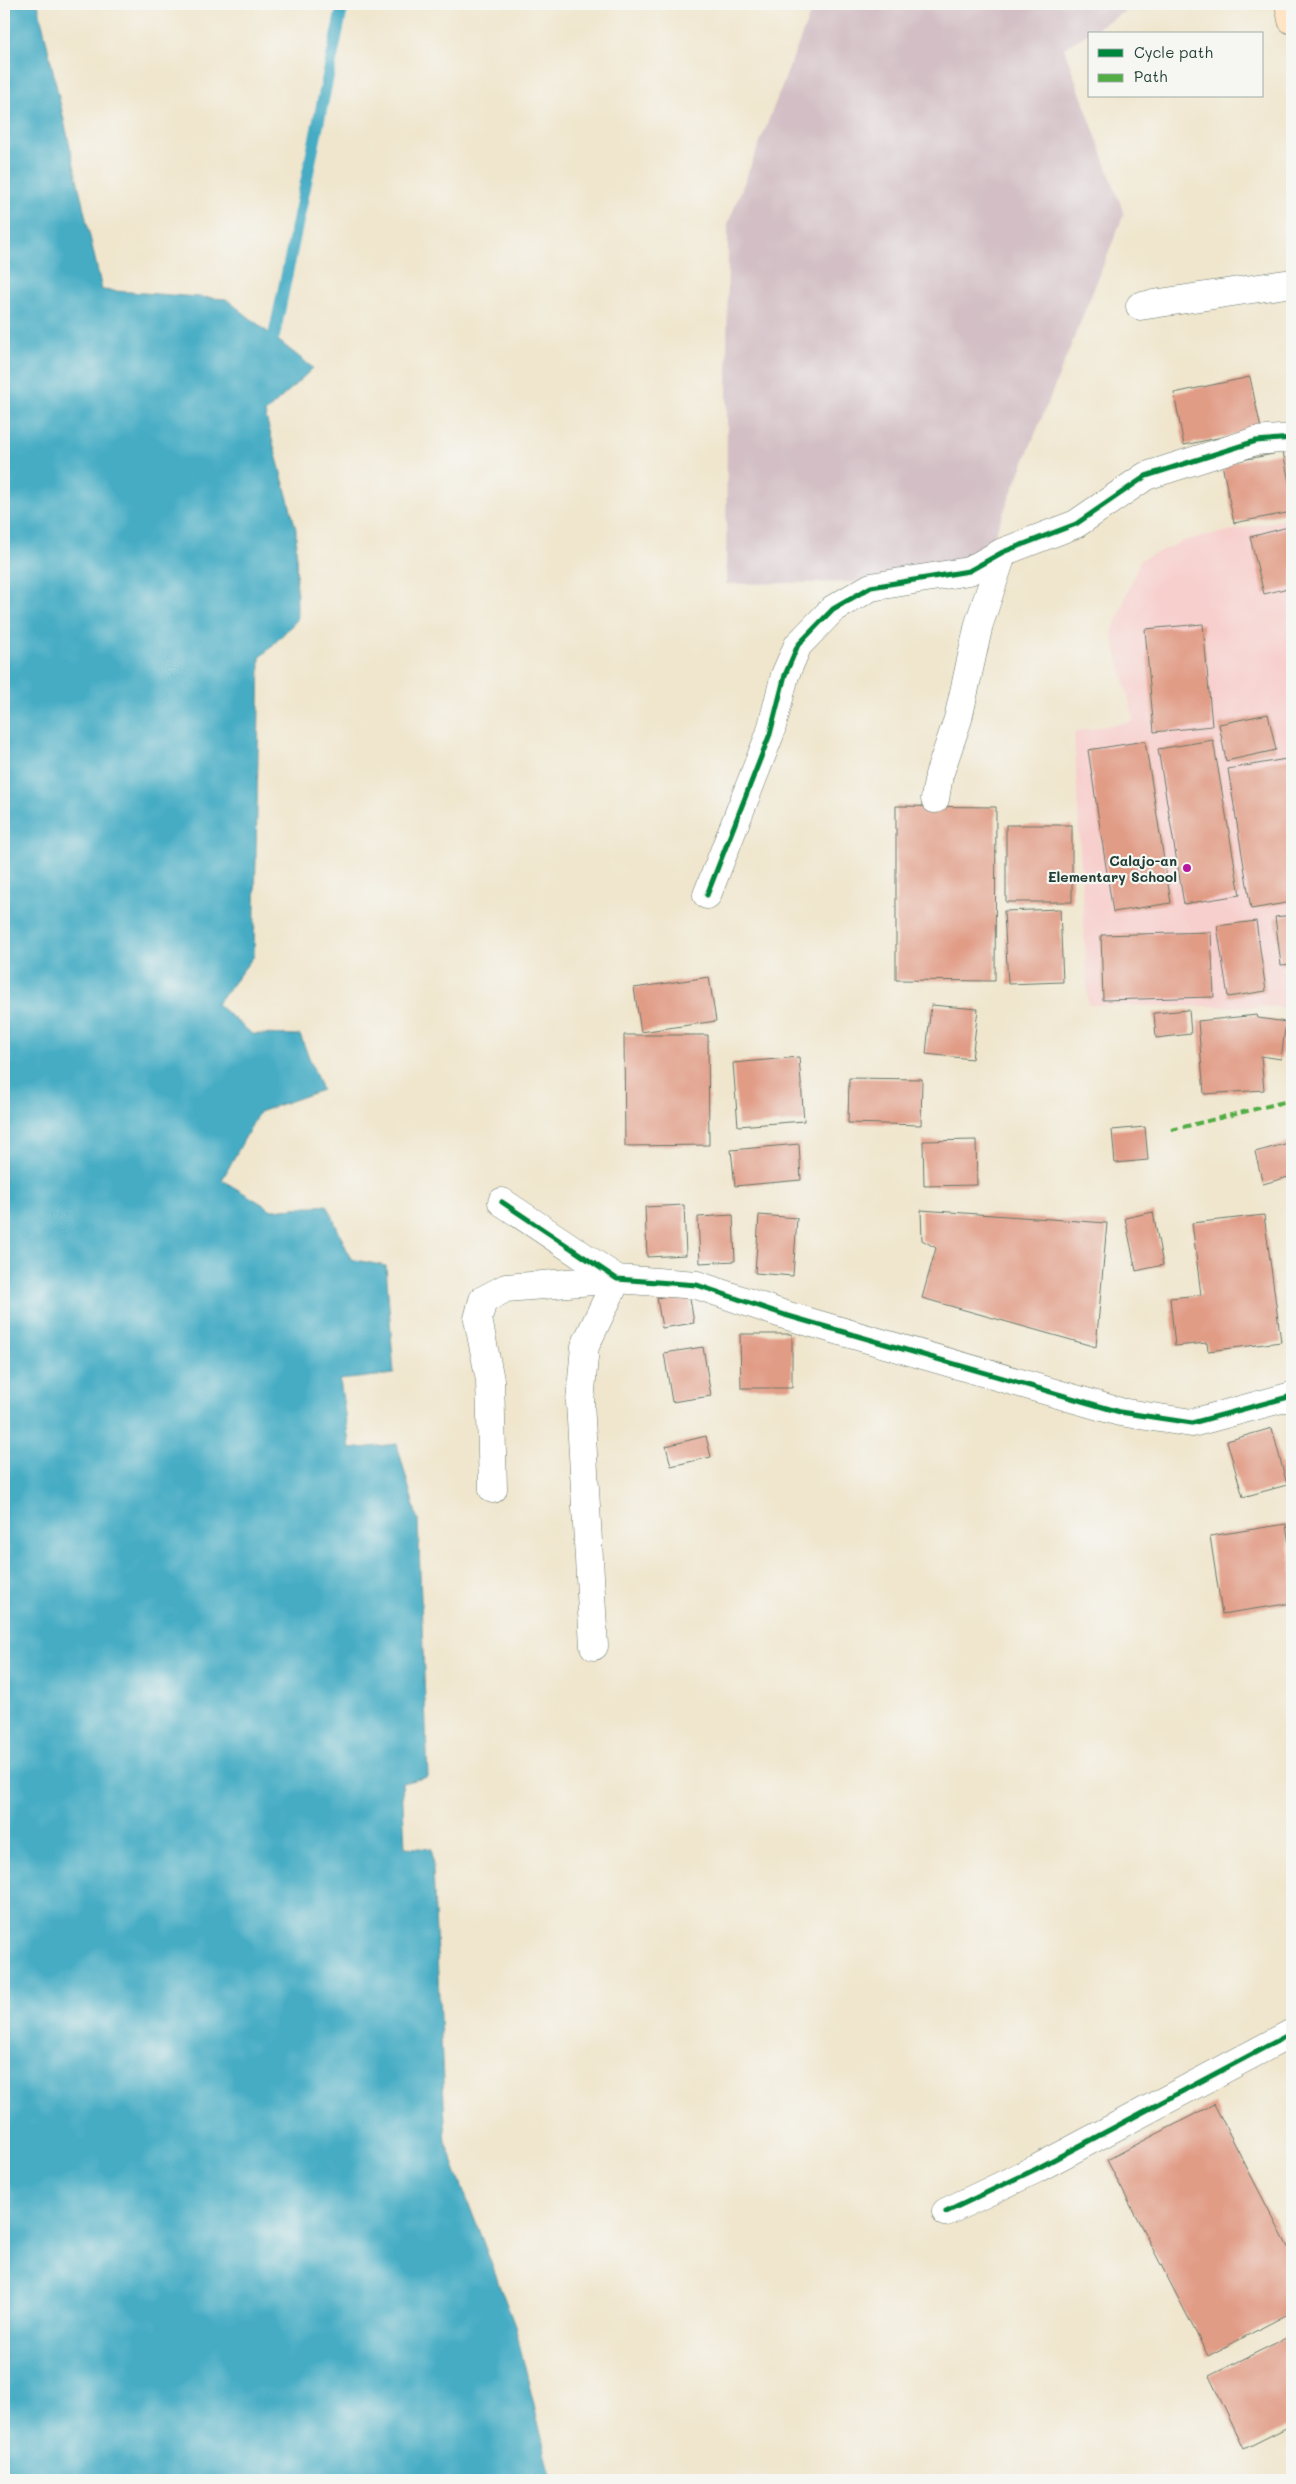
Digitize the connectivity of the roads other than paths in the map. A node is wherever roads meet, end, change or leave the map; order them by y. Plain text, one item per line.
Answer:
1 (1289, 4) edge
2 (1292, 20) edge
3 (1292, 283) edge
4 (1140, 306) dead end
5 (1292, 438) edge
6 (1003, 552) junction
7 (935, 799) dead end
8 (708, 895) dead end
9 (502, 1202) dead end
10 (617, 1279) junction
11 (1292, 1396) edge
12 (493, 1489) dead end
13 (594, 1646) dead end
14 (1292, 2033) edge
15 (946, 2212) dead end

1 - 2 street
3 - 4 street
5 - 6 street
6 - 7 street
6 - 8 street
9 - 10 street
10 - 11 street
10 - 12 street
10 - 13 street
14 - 15 street

